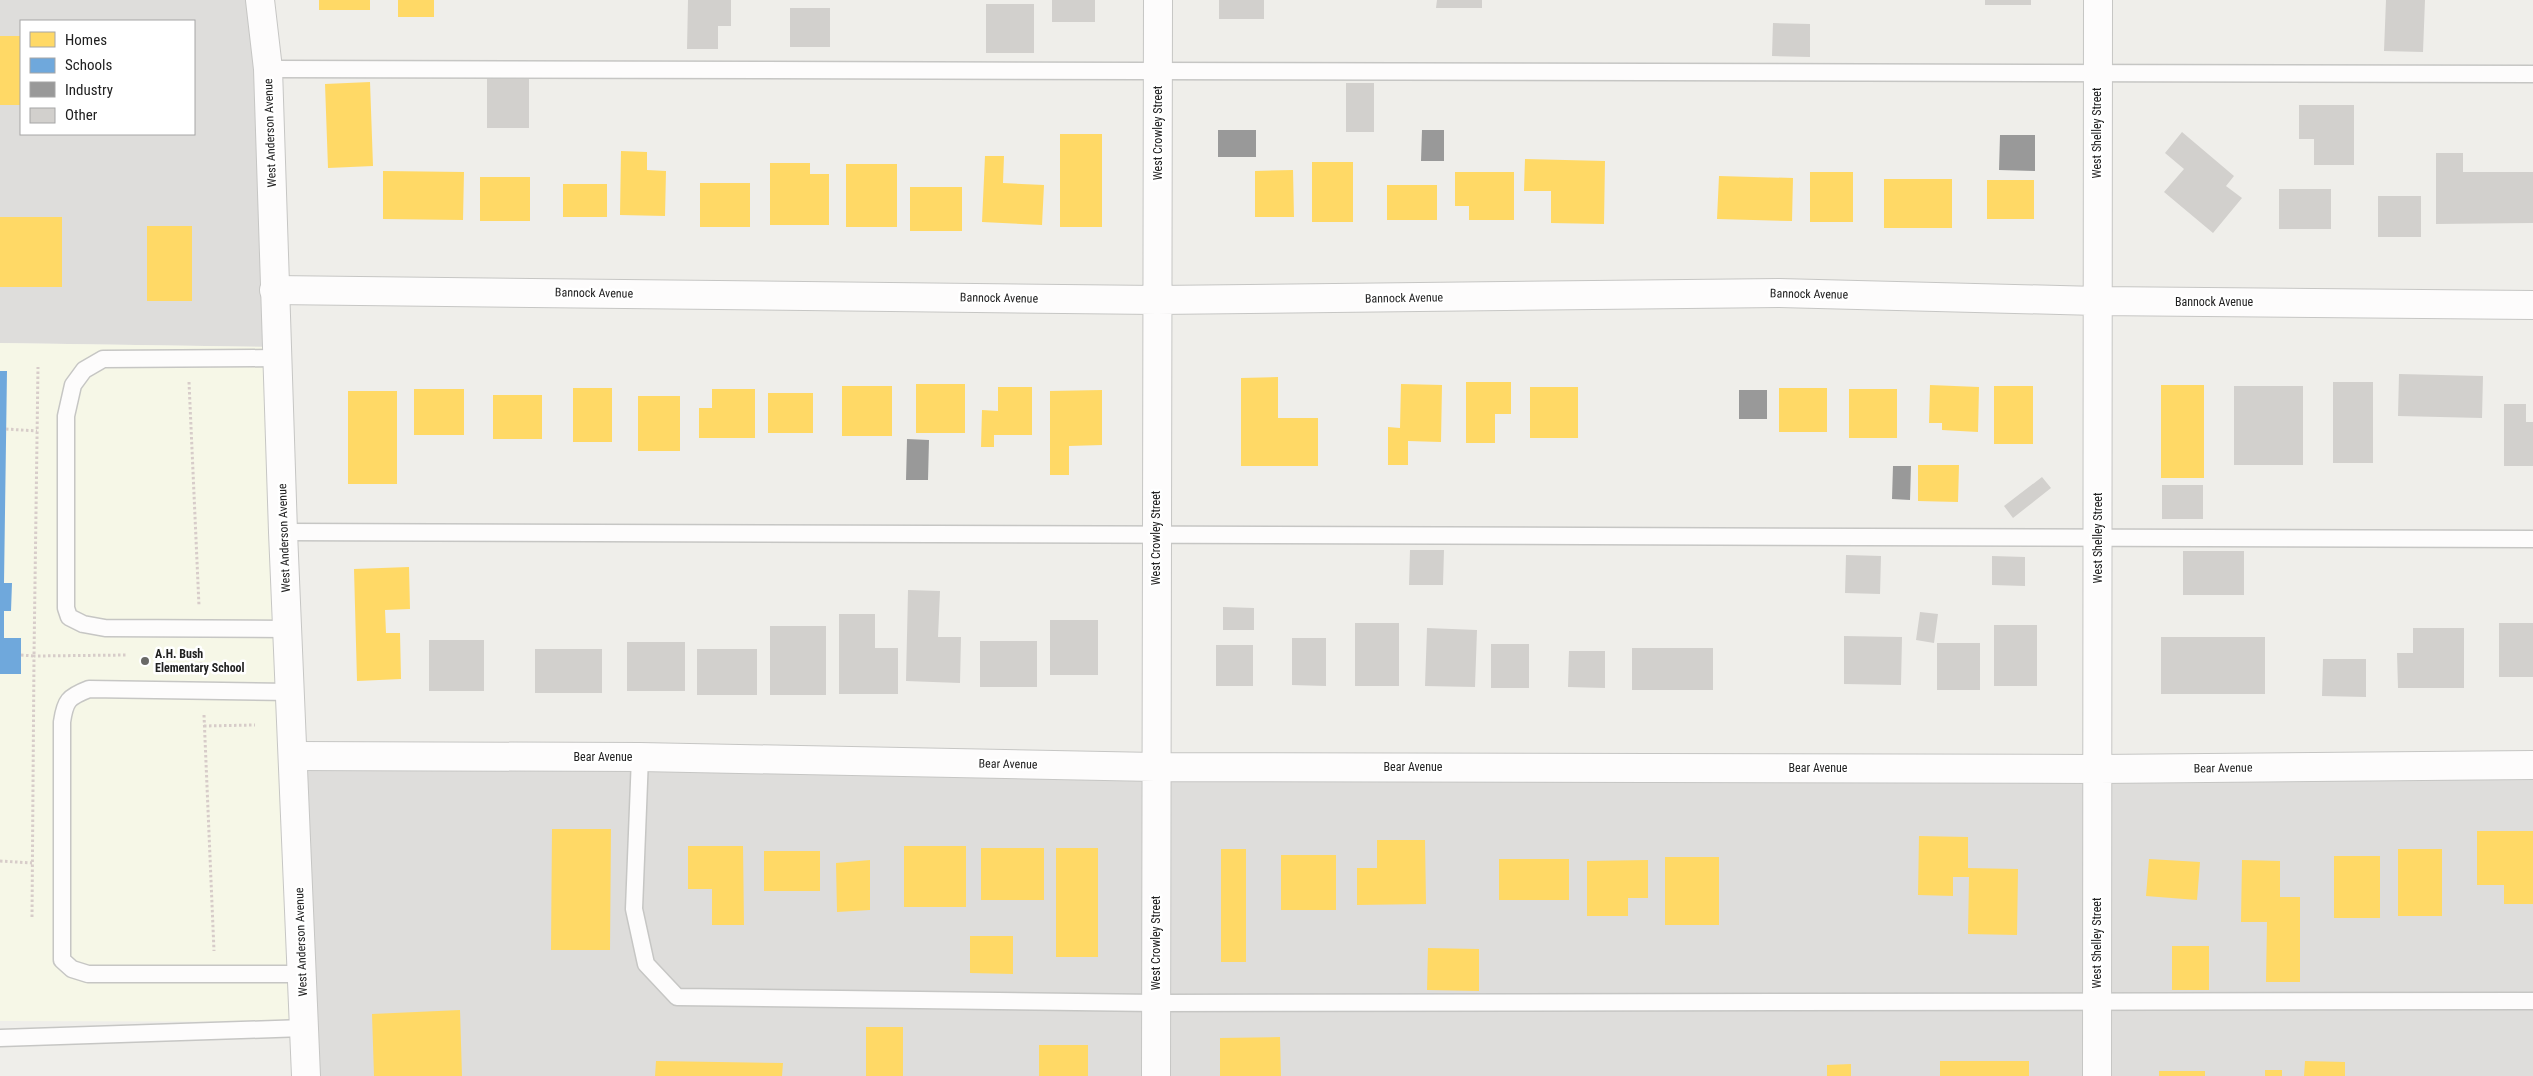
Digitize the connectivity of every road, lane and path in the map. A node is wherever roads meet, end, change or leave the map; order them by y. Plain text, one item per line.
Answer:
1 (260, 0) edge
2 (1158, 0) edge
3 (2098, 0) edge
4 (268, 69) junction
5 (1158, 69) junction
6 (2098, 72) junction
7 (2533, 74) edge
8 (274, 290) junction
9 (1157, 300) junction
10 (2097, 301) junction
11 (2533, 305) edge
12 (277, 358) junction
13 (38, 367) dead end
14 (189, 381) dead end
15 (6, 429) dead end
16 (37, 431) junction
17 (283, 532) junction
18 (1156, 535) junction
19 (2098, 536) junction
20 (2533, 539) edge
21 (200, 628) junction
22 (288, 629) junction
23 (21, 654) dead end
24 (203, 691) junction
25 (291, 692) junction
26 (255, 725) dead end
27 (204, 726) junction
28 (293, 756) junction
29 (640, 757) junction
30 (2533, 765) edge
31 (1155, 766) junction
32 (2099, 769) junction
33 (0, 861) edge
34 (32, 863) dead end
35 (214, 951) dead end
36 (302, 974) junction
37 (2097, 1000) junction
38 (2533, 1002) edge
39 (1156, 1003) junction
40 (304, 1028) junction
41 (0, 1038) edge
42 (306, 1076) edge
43 (1156, 1076) edge
44 (2097, 1076) edge

1 - 4 street, West Anderson Avenue
2 - 5 street, West Crowley Street
3 - 6 street, West Shelley Street
4 - 5 lane
4 - 8 street, West Anderson Avenue
5 - 6 lane
5 - 9 street, West Crowley Street
6 - 7 lane
6 - 10 street, West Shelley Street
8 - 9 street, Bannock Avenue
8 - 12 street, West Anderson Avenue
9 - 10 street, Bannock Avenue
9 - 18 street, West Crowley Street
10 - 11 street, Bannock Avenue
10 - 19 street, West Shelley Street
12 - 17 street, West Anderson Avenue
12 - 21 lane
13 - 16 path
14 - 21 path
15 - 16 path
16 - 23 path
17 - 18 lane
17 - 22 street, West Anderson Avenue
18 - 19 lane
18 - 31 street, West Crowley Street
19 - 20 lane
19 - 32 street, West Shelley Street
21 - 22 lane
21 - 24 path
22 - 25 street, West Anderson Avenue
24 - 25 lane
24 - 27 path
24 - 36 lane
25 - 28 street, West Anderson Avenue
26 - 27 path
27 - 35 path
28 - 29 street, Bear Avenue
28 - 36 street, West Anderson Avenue
29 - 31 street, Bear Avenue
29 - 39 lane
30 - 32 street, Bear Avenue
31 - 32 street, Bear Avenue
31 - 39 street, West Crowley Street
32 - 37 street, West Shelley Street
33 - 34 path
36 - 40 street, West Anderson Avenue
37 - 38 lane
37 - 39 lane
37 - 44 street, West Shelley Street
39 - 43 street, West Crowley Street
40 - 41 lane
40 - 42 street, West Anderson Avenue

